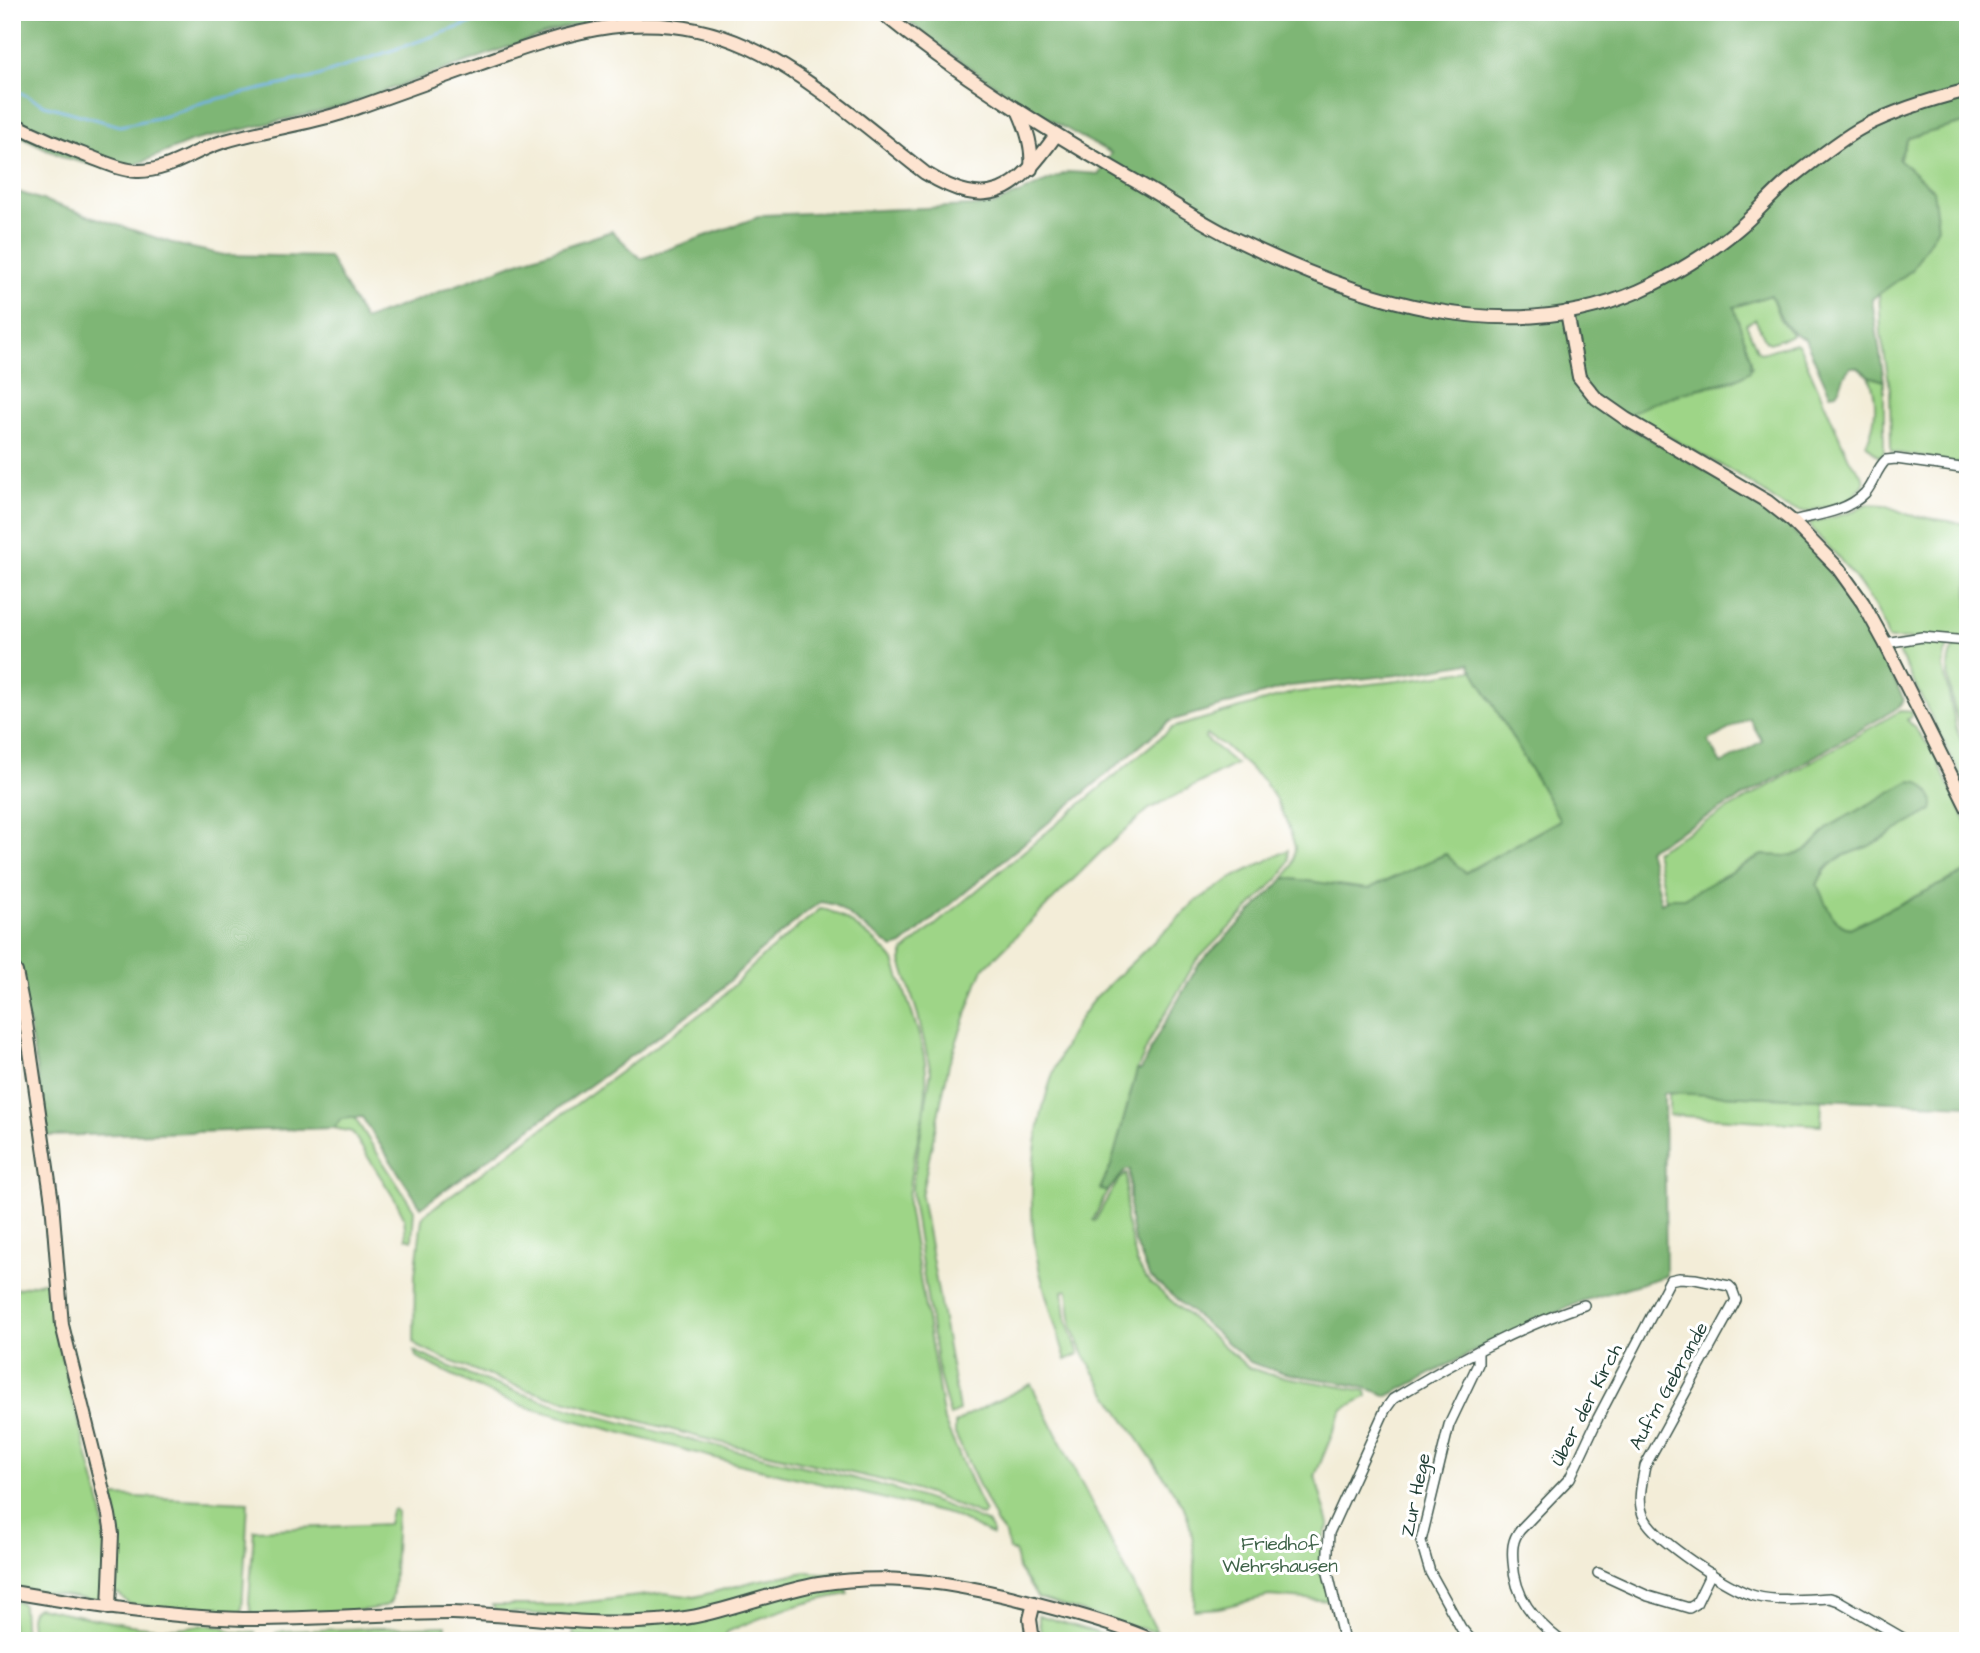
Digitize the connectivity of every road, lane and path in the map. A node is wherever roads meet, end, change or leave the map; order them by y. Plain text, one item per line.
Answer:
1 (881, 12) edge
2 (1968, 90) edge
3 (1018, 110) junction
4 (12, 123) edge
5 (1056, 135) junction
6 (1031, 169) junction
7 (1567, 312) junction
8 (1968, 468) edge
9 (1792, 521) junction
10 (1968, 641) edge
11 (1885, 643) junction
12 (1968, 809) edge
13 (12, 966) edge
14 (1670, 1280) joint
15 (1584, 1305) dead end
16 (1478, 1351) junction
17 (1598, 1573) dead end
18 (1712, 1573) junction
19 (12, 1592) edge
20 (1034, 1602) junction
21 (109, 1608) junction
22 (1033, 1641) edge
23 (1154, 1641) edge
24 (1344, 1641) edge
25 (1472, 1641) edge
26 (1561, 1641) edge
27 (1908, 1641) edge

1 - 3 street
2 - 7 street
3 - 5 street
3 - 6 street
4 - 6 street
5 - 6 street
5 - 7 street
7 - 9 street
8 - 9 street
9 - 11 street
10 - 11 street
11 - 12 street
13 - 21 street
14 - 18 street, Auf'm Gebrande
14 - 26 street, Über der Kirch
15 - 16 street
16 - 24 street
16 - 25 street, Zur Hege
17 - 18 street
18 - 27 street, Auf'm Gebrande
19 - 21 street
20 - 21 street
20 - 22 street
20 - 23 street

